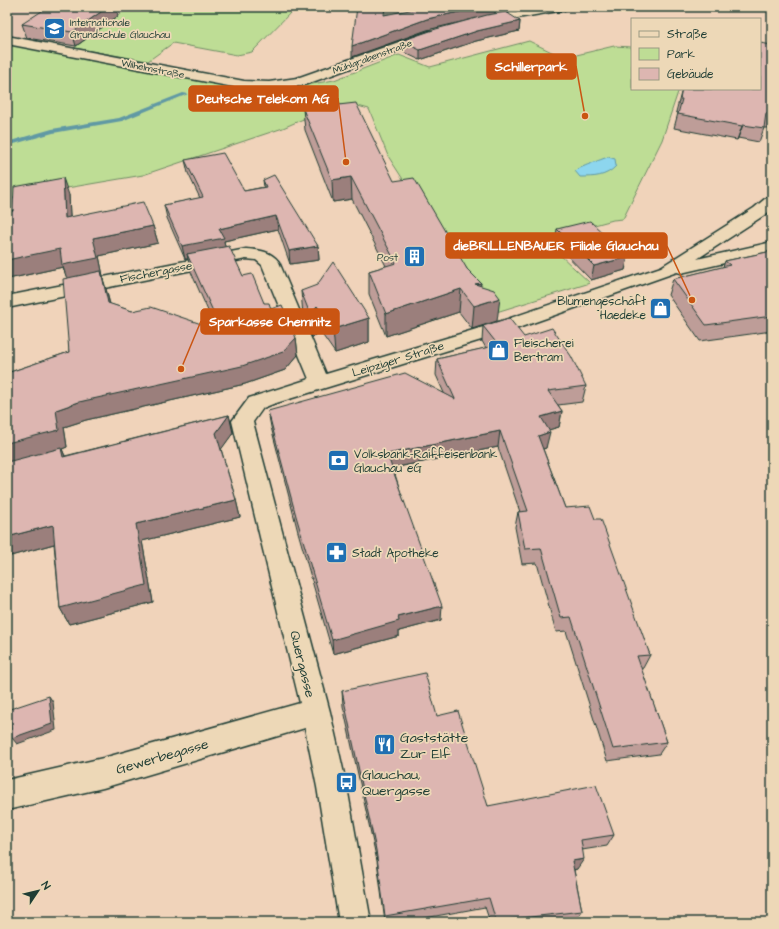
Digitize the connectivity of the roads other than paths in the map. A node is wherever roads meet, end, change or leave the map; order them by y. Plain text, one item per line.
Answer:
1 (564, 7) edge
2 (472, 24) edge
3 (445, 31) edge
4 (7, 40) edge
5 (299, 82) joint
6 (772, 201) edge
7 (772, 247) edge
8 (666, 271) junction
9 (7, 302) edge
10 (320, 382) junction
11 (238, 413) joint
12 (316, 712) junction
13 (7, 795) edge
14 (355, 922) edge

1 - 2 street
3 - 5 street, Mühlgrabenstraße
4 - 5 street, Wilhelmstraße
6 - 8 street, Leipziger Straße
7 - 8 street
8 - 10 street, Leipziger Straße
9 - 10 street, Fischergasse
10 - 11 street, Leipziger Straße
11 - 12 street, Quergasse
12 - 13 street, Gewerbegasse
12 - 14 street, Quergasse

